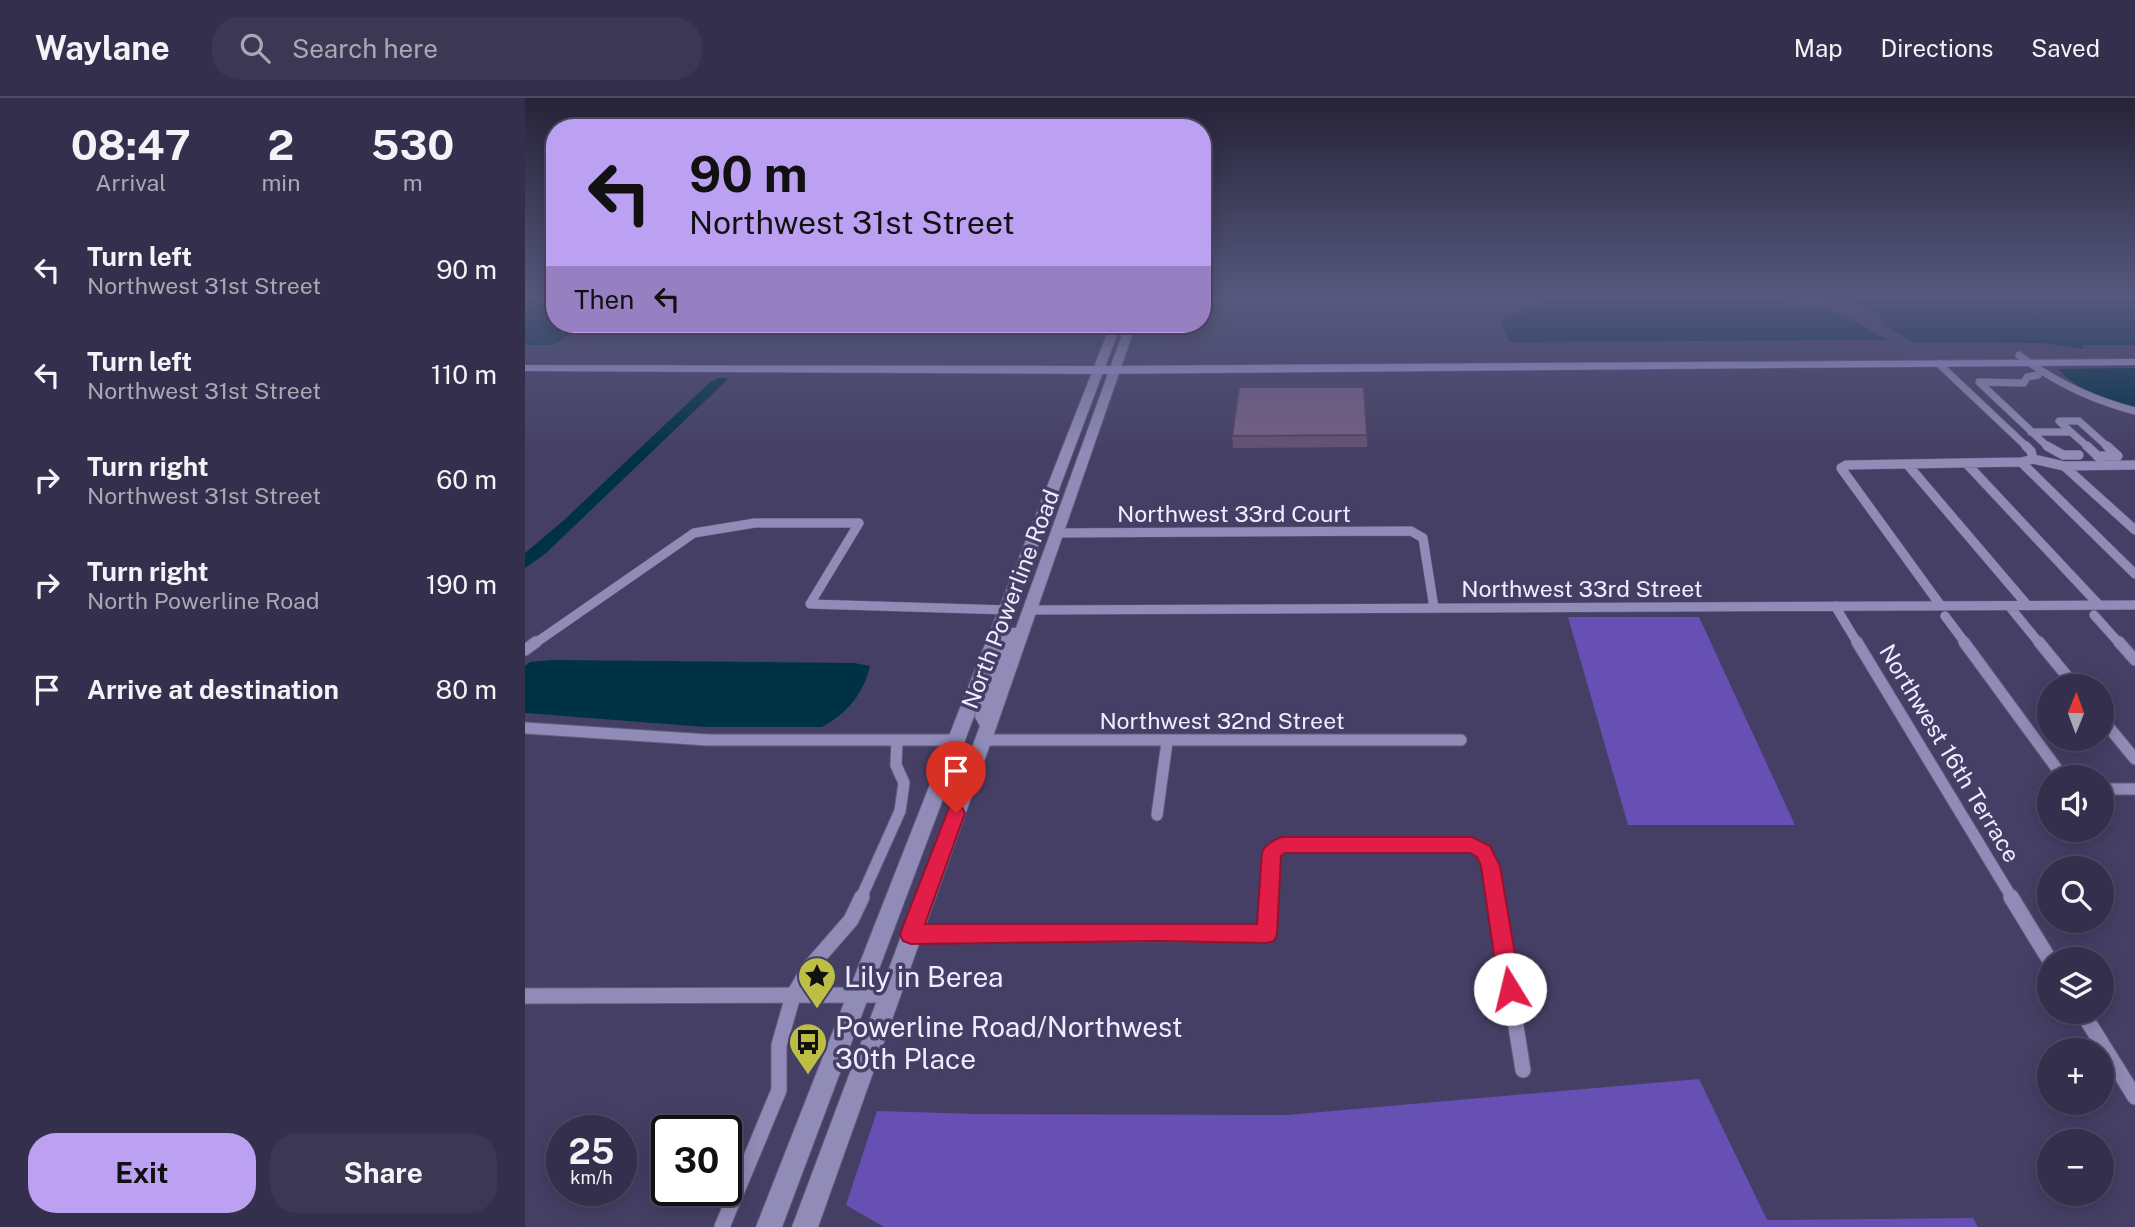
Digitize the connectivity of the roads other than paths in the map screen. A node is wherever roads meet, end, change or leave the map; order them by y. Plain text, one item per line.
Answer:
1 (1106, 349) edge
2 (1123, 349) edge
3 (2135, 354) edge
4 (2024, 359) junction
5 (525, 360) edge
6 (564, 360) junction
7 (600, 360) junction
8 (2135, 362) edge
9 (922, 364) junction
10 (1939, 364) junction
11 (1100, 365) junction
12 (1117, 365) junction
13 (525, 367) edge
14 (547, 368) junction
15 (2038, 375) junction
16 (2135, 412) edge
17 (2031, 432) junction
18 (2071, 432) junction
19 (2079, 455) dead end
20 (2098, 456) junction
21 (1064, 459) junction
22 (2033, 459) junction
23 (2021, 462) junction
24 (1966, 463) junction
25 (1907, 464) junction
26 (2135, 465) edge
27 (2064, 466) junction
28 (2108, 466) junction
29 (1078, 473) junction
30 (1038, 526) junction
31 (2135, 530) edge
32 (1056, 533) junction
33 (2135, 574) edge
34 (2135, 605) edge
35 (1835, 606) junction
36 (2009, 606) junction
37 (2028, 606) junction
38 (1434, 608) junction
39 (1007, 610) junction
40 (1030, 610) junction
41 (2096, 610) junction
42 (1943, 611) junction
43 (525, 650) edge
44 (2135, 660) edge
45 (2065, 674) edge
46 (525, 728) edge
47 (986, 732) junction
48 (2114, 734) edge
49 (897, 740) junction
50 (955, 740) junction
51 (1461, 740) dead end
52 (1167, 742) junction
53 (2135, 759) edge
54 (2054, 765) edge
55 (2114, 789) edge
56 (2135, 789) edge
57 (1157, 815) dead end
58 (911, 934) junction
59 (2042, 947) edge
60 (890, 995) junction
61 (525, 996) edge
62 (793, 996) junction
63 (859, 996) junction
64 (2089, 1024) edge
65 (1523, 1070) dead end
66 (2135, 1097) edge
67 (722, 1227) edge
68 (769, 1227) edge
69 (805, 1227) edge

1 - 11 main road, North Powerline Road
2 - 12 main road, North Powerline Road
3 - 4 main road
4 - 8 main road
4 - 10 main road
4 - 12 main road
4 - 15 street
4 - 16 street
5 - 6 main road
6 - 7 main road
6 - 13 main road
7 - 9 main road
7 - 14 main road
9 - 11 main road
9 - 11 main road
9 - 14 main road
10 - 12 main road
10 - 22 street
11 - 12 main road
11 - 21 main road, North Powerline Road
12 - 29 main road, North Powerline Road
13 - 14 main road
15 - 16 street
15 - 17 street
17 - 18 street
17 - 19 street
18 - 20 street
18 - 20 street
20 - 28 street
21 - 29 main road
21 - 30 main road, North Powerline Road
22 - 23 street
22 - 27 street
23 - 24 street
23 - 33 street
24 - 25 street
24 - 41 street
25 - 37 street
25 - 42 street
26 - 28 street
27 - 28 street
27 - 31 street
29 - 32 main road, North Powerline Road
30 - 39 main road, North Powerline Road
30 - 40 main road
32 - 38 street, Northwest 33rd Court
32 - 40 main road, North Powerline Road
34 - 41 street, Northwest 33rd Street
35 - 38 street, Northwest 33rd Street
35 - 42 street, Northwest 33rd Street
35 - 59 street, Northwest 16th Terrace
36 - 37 street, Northwest 33rd Street
36 - 42 street, Northwest 33rd Street
36 - 45 street
37 - 41 street, Northwest 33rd Street
38 - 40 street, Northwest 33rd Street
39 - 43 street
39 - 47 main road
39 - 50 main road, North Powerline Road
40 - 47 main road, North Powerline Road
41 - 44 street
42 - 54 street
46 - 49 street
47 - 52 street, Northwest 32nd Street
47 - 58 main road, North Powerline Road
48 - 53 street
49 - 50 street
49 - 62 street
50 - 63 main road, North Powerline Road
51 - 52 street, Northwest 32nd Street
52 - 57 street
55 - 56 street
58 - 60 main road, North Powerline Road
58 - 65 street
60 - 63 street
60 - 69 main road, North Powerline Road
61 - 62 street
62 - 63 street
62 - 67 street
63 - 68 main road, North Powerline Road
64 - 66 street

